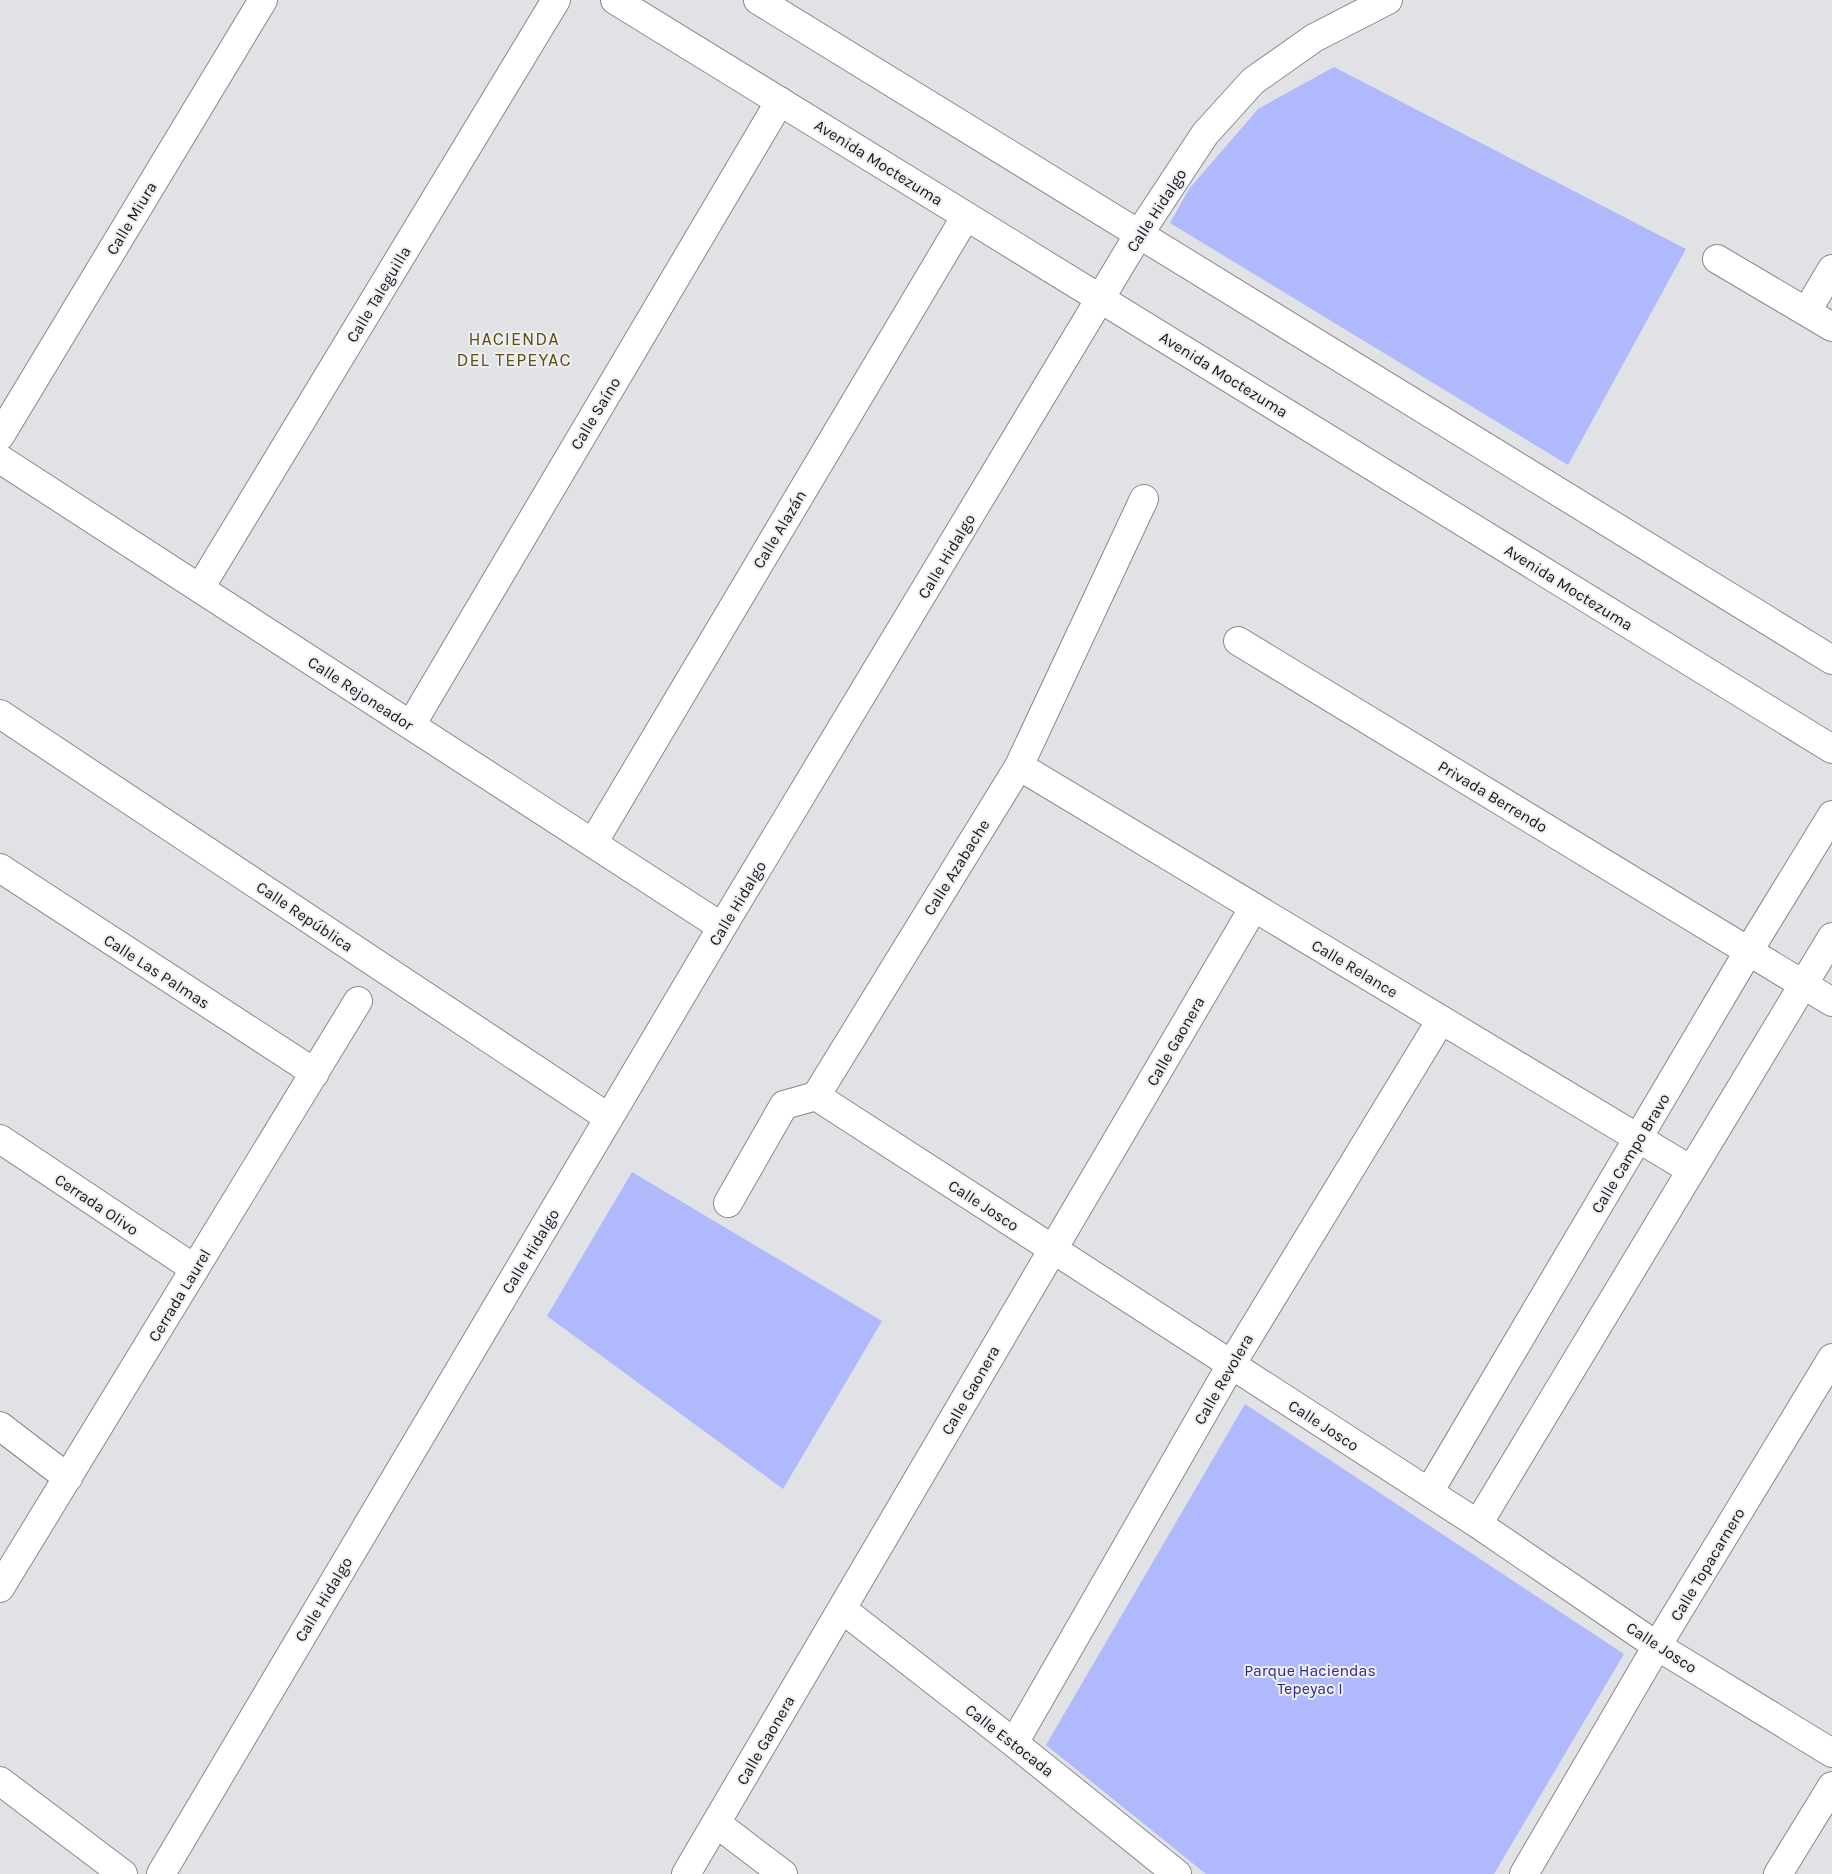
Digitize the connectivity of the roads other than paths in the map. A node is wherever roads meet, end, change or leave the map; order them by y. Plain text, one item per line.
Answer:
1 (263, 0) edge
2 (556, 0) edge
3 (615, 0) edge
4 (758, 0) edge
5 (1388, 0) edge
6 (780, 100) junction
7 (966, 216) junction
8 (1139, 234) junction
9 (1717, 259) dead end
10 (1832, 269) edge
11 (1101, 298) junction
12 (1807, 312) junction
13 (1832, 327) edge
14 (0, 436) edge
15 (0, 459) edge
16 (1144, 499) dead end
17 (200, 588) junction
18 (1238, 641) dead end
19 (1832, 660) edge
20 (0, 714) edge
21 (411, 725) junction
22 (1832, 749) edge
23 (1019, 766) junction
24 (1832, 815) edge
25 (593, 843) junction
26 (0, 868) edge
27 (1254, 907) junction
28 (722, 927) junction
29 (1832, 937) edge
30 (1748, 952) junction
31 (1803, 985) junction
32 (358, 1001) dead end
33 (1832, 1002) edge
34 (1441, 1020) junction
35 (315, 1073) junction
36 (816, 1096) junction
37 (609, 1118) junction
38 (1638, 1138) junction
39 (0, 1139) edge
40 (1691, 1170) junction
41 (728, 1203) dead end
42 (1052, 1249) junction
43 (195, 1269) junction
44 (1832, 1358) edge
45 (1231, 1365) junction
46 (0, 1426) edge
47 (68, 1478) junction
48 (1429, 1492) junction
49 (1478, 1524) junction
50 (0, 1588) edge
51 (842, 1608) junction
52 (1657, 1646) junction
53 (1014, 1743) junction
54 (1832, 1753) edge
55 (0, 1781) edge
56 (1832, 1786) edge
57 (716, 1823) junction
58 (123, 1874) edge
59 (160, 1874) edge
60 (686, 1874) edge
61 (783, 1874) edge
62 (1178, 1874) edge
63 (1524, 1874) edge
64 (1778, 1874) edge

1 - 14 street, Calle Miura
2 - 17 street, Calle Taleguilla
3 - 6 street, Avenida Moctezuma
4 - 8 street
5 - 8 street, Calle Hidalgo
6 - 7 street, Avenida Moctezuma
6 - 21 street, Calle Saíno
7 - 11 street, Avenida Moctezuma
7 - 25 street, Calle Alazán
8 - 11 street, Calle Hidalgo
8 - 19 street
9 - 12 street
10 - 12 street
11 - 22 street, Avenida Moctezuma
11 - 28 street, Calle Hidalgo
12 - 13 street
15 - 17 street, Calle Rejoneador
16 - 23 street, Calle Azabache
17 - 21 street, Calle Rejoneador
18 - 30 street, Privada Berrendo
20 - 37 street, Calle República
21 - 25 street, Calle Rejoneador
23 - 27 street, Calle Relance
23 - 36 street, Calle Azabache
24 - 30 street, Calle Campo Bravo
25 - 28 street, Calle Rejoneador
26 - 35 street, Calle Las Palmas
27 - 34 street, Calle Relance
27 - 42 street, Calle Gaonera
28 - 37 street, Calle Hidalgo
29 - 31 street
30 - 31 street, Privada Berrendo
30 - 38 street, Calle Campo Bravo
31 - 33 street, Privada Berrendo
31 - 40 street
32 - 35 street, Cerrada Laurel
34 - 38 street, Calle Relance
34 - 45 street, Calle Revolera
35 - 43 street, Cerrada Laurel
36 - 41 street
36 - 42 street, Calle Josco
37 - 59 street, Calle Hidalgo
38 - 40 street, Calle Relance
38 - 48 street, Calle Campo Bravo
39 - 43 street, Cerrada Olivo
40 - 49 street
42 - 45 street, Calle Josco
42 - 51 street, Calle Gaonera
43 - 47 street, Cerrada Laurel
44 - 52 street, Calle Topacarnero
45 - 48 street, Calle Josco
45 - 53 street, Calle Revolera
46 - 47 street
47 - 50 street, Cerrada Laurel
48 - 49 street, Calle Josco
49 - 52 street, Calle Josco
51 - 53 street, Calle Estocada
51 - 57 street, Calle Gaonera
52 - 54 street, Calle Josco
52 - 63 street, Calle Topacarnero
53 - 62 street, Calle Estocada
55 - 58 street
56 - 64 street
57 - 60 street, Calle Gaonera
57 - 61 street

